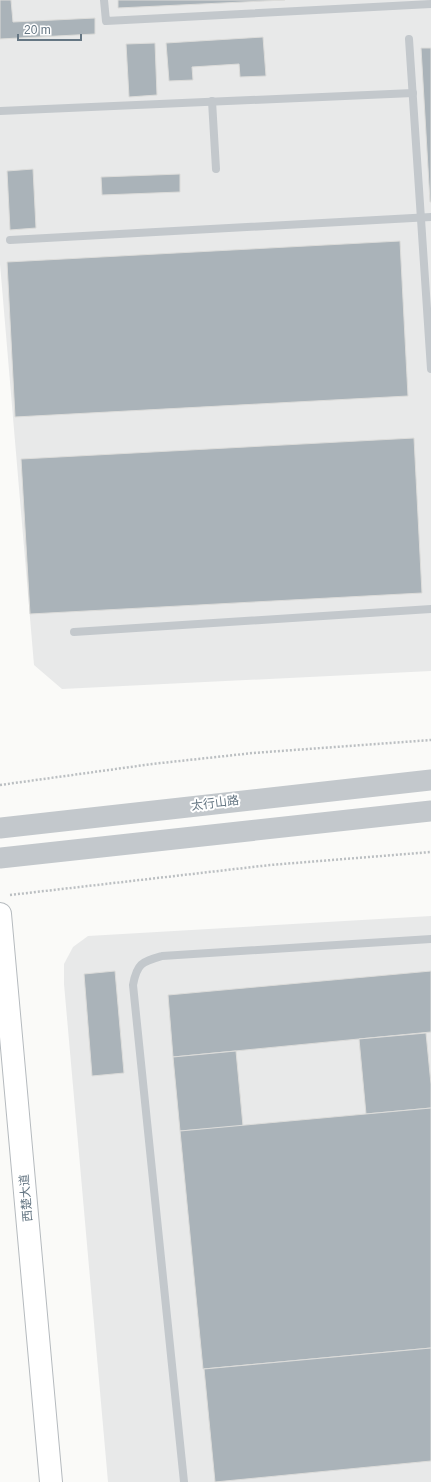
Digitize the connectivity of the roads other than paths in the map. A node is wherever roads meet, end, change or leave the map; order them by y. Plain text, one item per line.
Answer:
1 (104, 0) edge
2 (431, 4) edge
3 (409, 39) dead end
4 (413, 93) junction
5 (212, 101) junction
6 (0, 111) edge
7 (216, 169) dead end
8 (421, 217) junction
9 (431, 217) edge
10 (10, 240) dead end
11 (431, 369) edge
12 (431, 609) edge
13 (74, 632) dead end
14 (431, 780) edge
15 (431, 812) edge
16 (0, 828) edge
17 (0, 858) edge
18 (4, 905) edge
19 (431, 939) edge
20 (51, 1482) edge
21 (184, 1482) edge

1 - 2 lane
3 - 4 lane
4 - 5 lane
4 - 8 lane
5 - 6 lane
5 - 7 lane
8 - 9 lane
8 - 10 lane
8 - 11 lane
12 - 13 lane
14 - 16 street, 太行山路
15 - 17 street
18 - 20 main road, 西楚大道
19 - 21 lane

